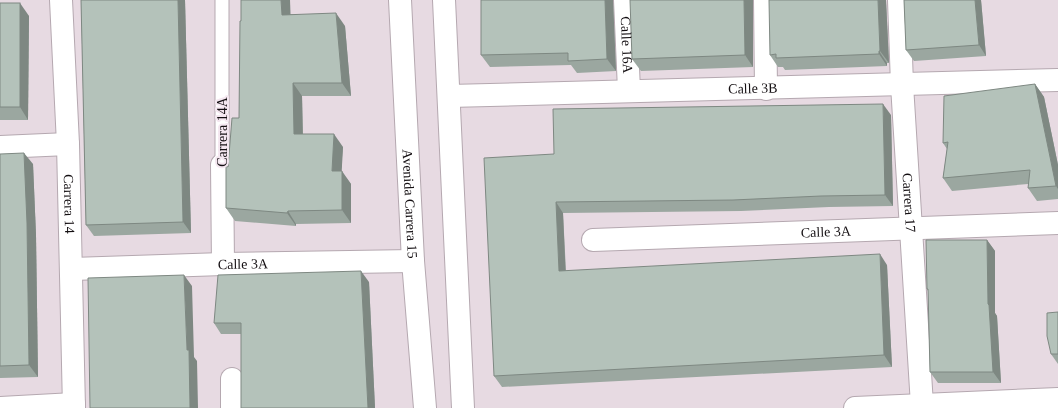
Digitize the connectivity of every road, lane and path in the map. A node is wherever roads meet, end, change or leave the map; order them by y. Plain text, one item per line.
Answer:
1 (61, 0) edge
2 (222, 0) edge
3 (400, 0) edge
4 (444, 0) edge
5 (625, 0) edge
6 (765, 0) edge
7 (899, 0) edge
8 (1058, 80) edge
9 (902, 85) junction
10 (766, 89) junction
11 (629, 90) junction
12 (449, 96) junction
13 (68, 144) junction
14 (0, 147) edge
15 (222, 165) joint
16 (1058, 223) edge
17 (912, 228) junction
18 (593, 240) dead end
19 (413, 261) junction
20 (223, 264) junction
21 (72, 269) junction
22 (232, 379) dead end
23 (1058, 399) edge
24 (922, 404) junction
25 (74, 406) edge
26 (0, 408) edge
27 (232, 408) edge
28 (425, 408) edge
29 (463, 408) edge
30 (855, 408) edge

1 - 13 street, Carrera 14
2 - 15 lane, Carrera 14A
3 - 19 street, Avenida Carrera 15
4 - 12 street
5 - 11 street, Calle 16A
6 - 10 street
7 - 9 street, Carrera 17
8 - 9 street, Calle 3B
9 - 10 street, Calle 3B
9 - 17 street, Carrera 17
10 - 11 street, Calle 3B
11 - 12 street, Calle 3B
12 - 29 street
13 - 14 street
13 - 21 street, Carrera 14
15 - 20 street, Carrera 14A
16 - 17 street, Calle 3A
17 - 18 street, Calle 3A
17 - 24 street, Carrera 17
19 - 20 street, Calle 3A
19 - 28 street, Avenida Carrera 15
20 - 21 street, Calle 3A
21 - 25 street, Carrera 14
22 - 27 street
23 - 24 street
24 - 30 street
25 - 26 street

